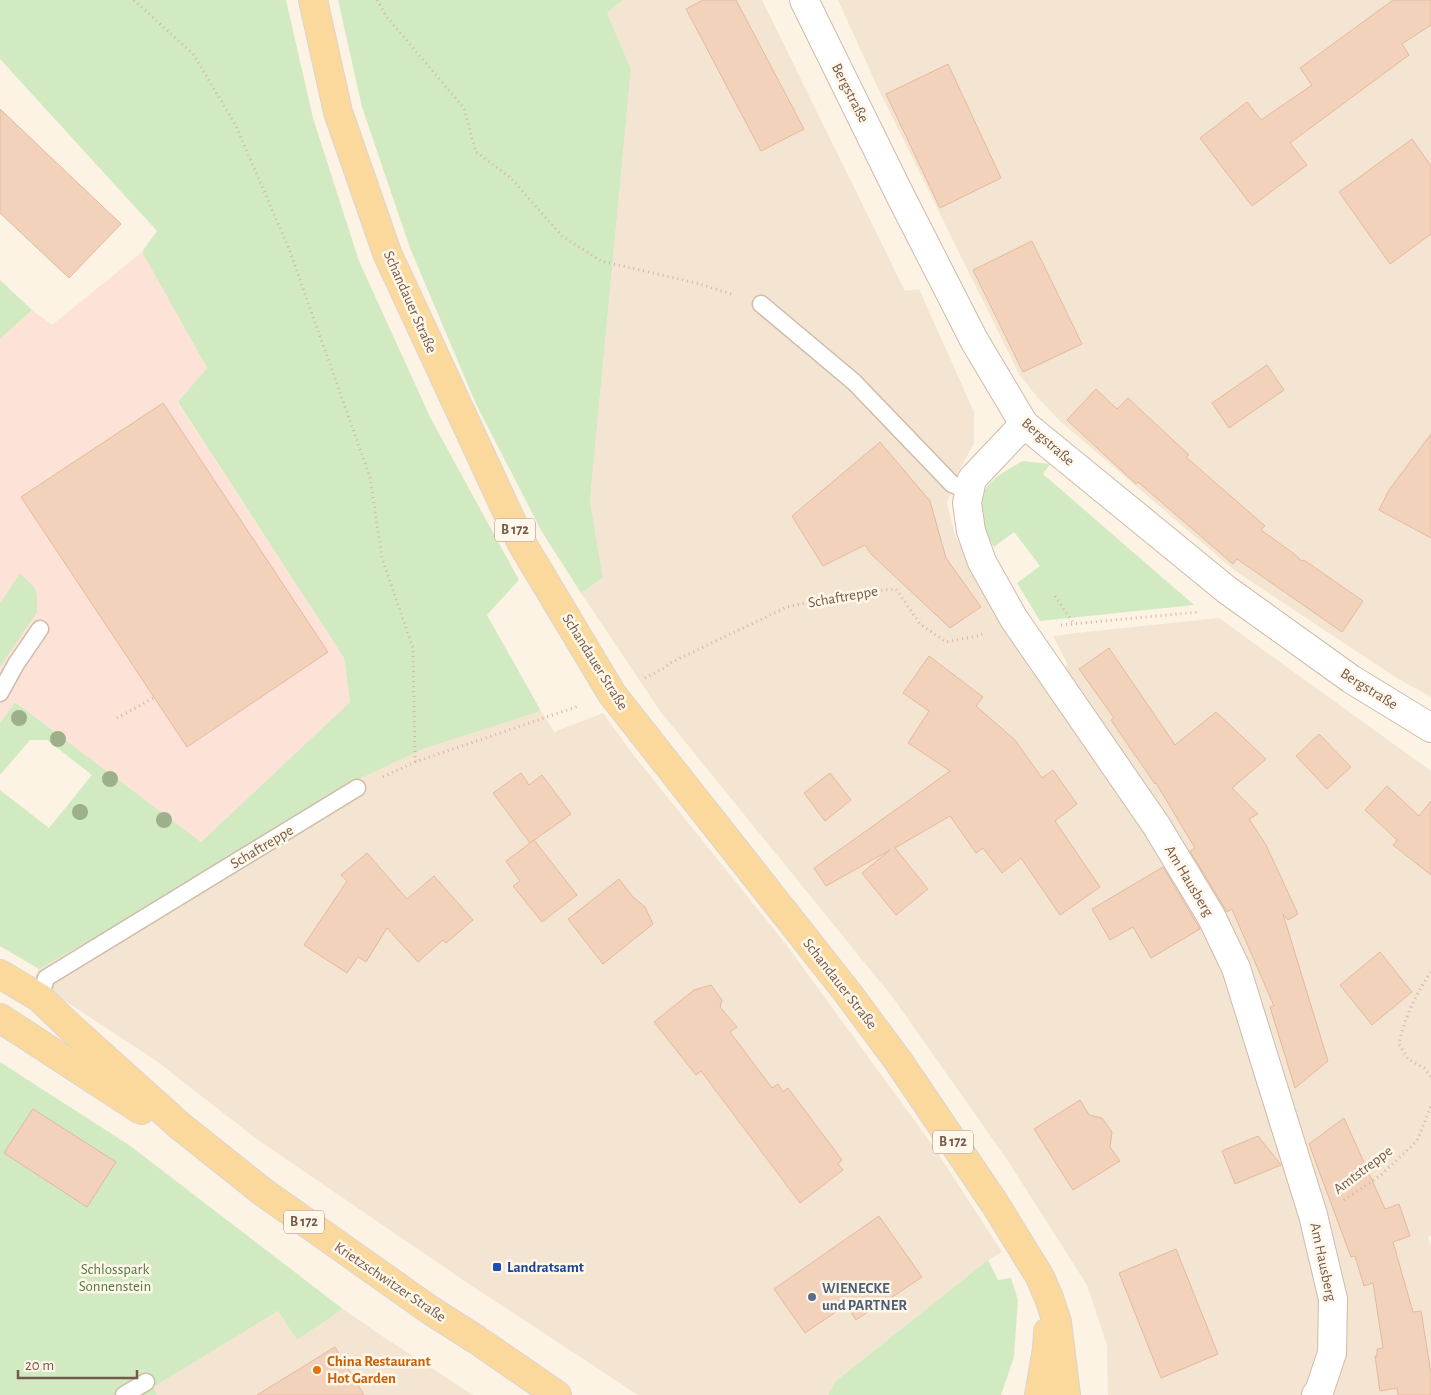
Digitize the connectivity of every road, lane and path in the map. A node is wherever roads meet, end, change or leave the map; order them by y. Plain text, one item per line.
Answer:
1 (134, 0) edge
2 (313, 0) edge
3 (377, 0) edge
4 (804, 0) edge
5 (761, 304) joint
6 (1024, 424) junction
7 (970, 491) junction
8 (1055, 596) dead end
9 (1201, 612) dead end
10 (1075, 624) junction
11 (1059, 626) dead end
12 (40, 629) dead end
13 (985, 632) dead end
14 (670, 663) dead end
15 (0, 693) edge
16 (155, 696) dead end
17 (117, 718) dead end
18 (1431, 728) edge
19 (508, 731) dead end
20 (415, 762) junction
21 (357, 788) joint
22 (1431, 972) edge
23 (0, 974) edge
24 (40, 998) junction
25 (0, 1018) edge
26 (1431, 1077) edge
27 (1431, 1106) edge
28 (180, 1126) junction
29 (1313, 1215) junction
30 (146, 1382) dead end
31 (1046, 1394) edge
32 (124, 1395) edge
33 (557, 1395) edge
34 (1316, 1395) edge

1 - 20 path
2 - 31 main road, Schandauer Straße / B 172
3 - 5 path
4 - 6 street, Bergstraße
5 - 7 lane
6 - 7 street, Am Hausberg
6 - 18 street, Bergstraße
7 - 29 street, Am Hausberg
8 - 10 path
9 - 10 path
10 - 11 path
12 - 15 lane
13 - 14 path, Schaftreppe
16 - 17 path
19 - 20 path
20 - 21 path
21 - 24 lane, Schaftreppe
22 - 26 path
23 - 24 main road, Krietzschwitzer Straße / B 172
24 - 28 main road, Krietzschwitzer Straße / B 172
25 - 28 main road, Krietzschwitzer Straße / B 172
27 - 29 path, Amtstreppe
28 - 33 main road, Krietzschwitzer Straße / B 172
29 - 34 street, Am Hausberg
30 - 32 lane

